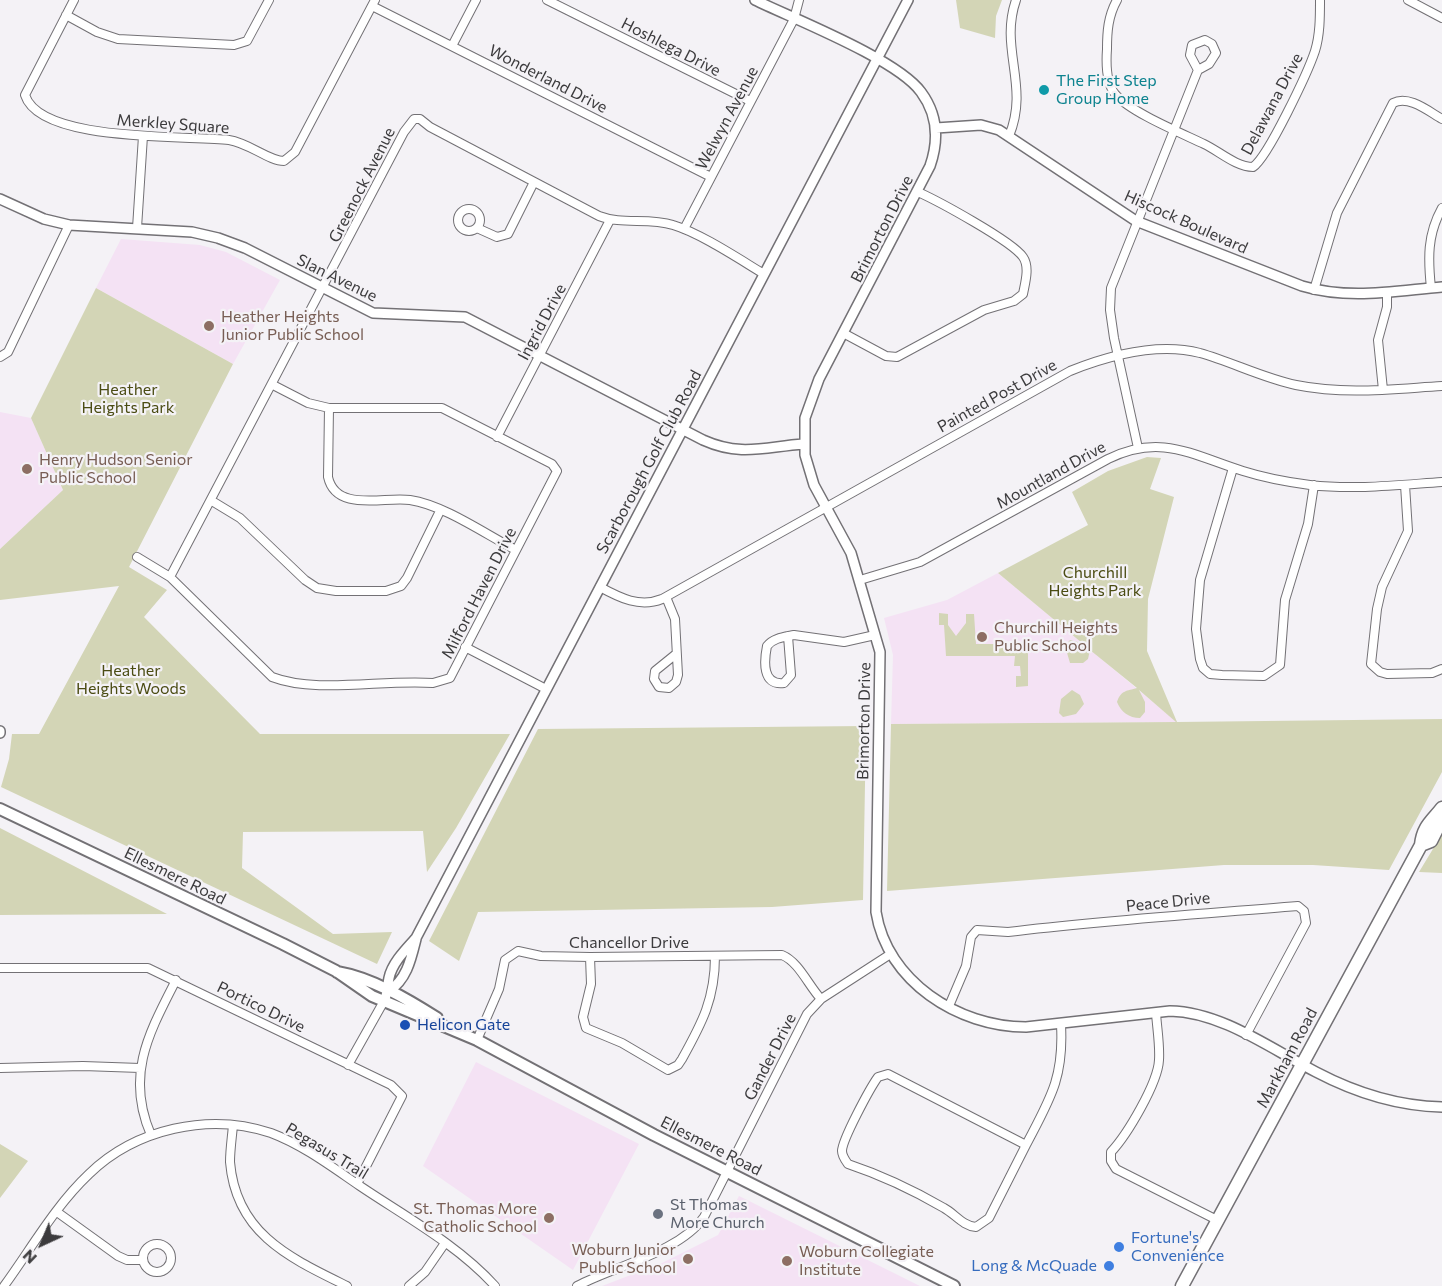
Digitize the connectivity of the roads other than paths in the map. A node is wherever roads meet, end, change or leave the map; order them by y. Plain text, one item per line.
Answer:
1 (74, 0) edge
2 (268, 0) edge
3 (476, 0) edge
4 (547, 0) edge
5 (755, 0) edge
6 (799, 0) edge
7 (908, 0) edge
8 (1016, 0) edge
9 (1117, 0) edge
10 (1320, 0) edge
11 (1408, 0) edge
12 (374, 3) edge
13 (66, 15) junction
14 (1442, 18) edge
15 (794, 19) junction
16 (452, 46) junction
17 (877, 60) junction
18 (1198, 70) dead end
19 (750, 101) junction
20 (1442, 118) edge
21 (936, 128) junction
22 (1174, 129) junction
23 (143, 136) junction
24 (1010, 136) junction
25 (711, 177) junction
26 (534, 182) junction
27 (918, 192) junction
28 (0, 199) edge
29 (1442, 208) edge
30 (610, 220) junction
31 (1136, 221) junction
32 (69, 225) junction
33 (137, 228) junction
34 (477, 228) dead end
35 (684, 230) junction
36 (764, 274) junction
37 (1442, 287) edge
38 (1431, 288) junction
39 (323, 290) junction
40 (1314, 290) junction
41 (1387, 294) junction
42 (845, 334) junction
43 (540, 355) junction
44 (1119, 356) junction
45 (0, 357) edge
46 (273, 385) junction
47 (1442, 386) edge
48 (1383, 390) junction
49 (329, 408) junction
50 (683, 429) junction
51 (497, 437) junction
52 (803, 444) junction
53 (1138, 448) junction
54 (1233, 468) junction
55 (1442, 482) edge
56 (1314, 485) junction
57 (1405, 485) junction
58 (212, 501) junction
59 (827, 506) junction
60 (440, 510) junction
61 (516, 550) junction
62 (137, 557) dead end
63 (170, 577) junction
64 (860, 580) junction
65 (600, 587) junction
66 (666, 597) junction
67 (875, 635) junction
68 (788, 636) junction
69 (465, 648) junction
70 (676, 654) dead end
71 (1442, 669) edge
72 (546, 689) junction
73 (0, 809) edge
74 (1442, 814) edge
75 (889, 954) junction
76 (715, 956) junction
77 (590, 957) junction
78 (0, 968) edge
79 (176, 980) junction
80 (386, 996) junction
81 (822, 999) junction
82 (949, 1006) junction
83 (1156, 1013) junction
84 (1061, 1025) junction
85 (1246, 1035) junction
86 (477, 1040) junction
87 (348, 1065) junction
88 (1303, 1066) junction
89 (0, 1068) edge
90 (140, 1068) junction
91 (1442, 1107) edge
92 (233, 1125) junction
93 (152, 1135) junction
94 (1026, 1145) junction
95 (727, 1171) junction
96 (357, 1184) junction
97 (57, 1212) junction
98 (1219, 1221) junction
99 (445, 1243) junction
100 (142, 1260) dead end
101 (4, 1286) edge
102 (347, 1286) edge
103 (409, 1286) edge
104 (495, 1286) edge
105 (577, 1286) edge
106 (954, 1286) edge
107 (1182, 1286) edge

1 - 13 street, Merkley Square
2 - 13 street
3 - 16 street
4 - 19 street, Hoshlega Drive
5 - 15 street, Brimorton Drive
6 - 15 street, Welwyn Avenue
7 - 17 street, Scarborough Golf Club Road
8 - 24 street
9 - 22 street
10 - 22 street, Delawana Drive
11 - 14 street
12 - 16 street, Wonderland Drive
12 - 23 street, Merkley Square
13 - 23 street, Merkley Square
15 - 17 street, Brimorton Drive
15 - 19 street, Welwyn Avenue
16 - 25 street, Wonderland Drive
17 - 21 street, Brimorton Drive
17 - 36 street, Scarborough Golf Club Road
18 - 22 street
19 - 25 street, Welwyn Avenue
20 - 40 street
21 - 24 street, Hiscock Boulevard
21 - 27 street, Brimorton Drive
22 - 31 street
23 - 33 street
24 - 31 street, Hiscock Boulevard
25 - 35 street, Welwyn Avenue
26 - 30 street, Greenock Avenue
26 - 34 street
26 - 39 street, Greenock Avenue
27 - 42 street, Brimorton Drive
27 - 42 street
28 - 32 street, Slan Avenue
29 - 38 street
30 - 35 street, Greenock Avenue
30 - 43 street, Ingrid Drive
31 - 40 street, Hiscock Boulevard
31 - 44 street
32 - 33 street, Slan Avenue
32 - 45 street
33 - 39 street, Slan Avenue
35 - 36 street, Greenock Avenue
36 - 50 street, Scarborough Golf Club Road
37 - 38 street, Hiscock Boulevard
38 - 41 street, Hiscock Boulevard
39 - 43 street, Slan Avenue
39 - 46 street, Greenock Avenue
40 - 41 street, Hiscock Boulevard
41 - 48 street
42 - 52 street, Brimorton Drive
43 - 50 street, Slan Avenue
43 - 51 street, Ingrid Drive
44 - 48 street, Painted Post Drive
44 - 53 street
44 - 59 street, Painted Post Drive
46 - 49 street, Milford Haven Drive
46 - 58 street, Greenock Avenue
47 - 48 street, Painted Post Drive
49 - 51 street, Milford Haven Drive
49 - 60 street
50 - 52 street, Slan Avenue
50 - 65 street, Scarborough Golf Club Road
51 - 61 street, Milford Haven Drive
52 - 59 street, Brimorton Drive
53 - 54 street, Mountland Drive
53 - 64 street, Mountland Drive
54 - 56 street, Mountland Drive
54 - 56 street
55 - 57 street, Mountland Drive
56 - 57 street, Mountland Drive
57 - 71 street
58 - 60 street
58 - 63 street, Greenock Avenue
59 - 64 street, Brimorton Drive
59 - 66 street, Painted Post Drive
60 - 61 street
61 - 69 street, Milford Haven Drive
62 - 63 street, Milford Haven Drive
63 - 69 street, Milford Haven Drive
64 - 67 street, Brimorton Drive
65 - 66 street, Painted Post Drive
65 - 72 street, Scarborough Golf Club Road
66 - 70 street
67 - 68 street
67 - 75 street, Brimorton Drive
68 - 68 street
69 - 72 street
72 - 80 street, Scarborough Golf Club Road
73 - 80 main road, Ellesmere Road
74 - 88 main road, Markham Road
75 - 81 street, Gander Drive
75 - 82 street, Brimorton Drive
76 - 77 street, Chancellor Drive
76 - 77 street
76 - 81 street, Chancellor Drive
77 - 86 street, Chancellor Drive
78 - 79 street, Portico Drive
79 - 87 street, Portico Drive
79 - 90 street
80 - 86 main road, Ellesmere Road
80 - 87 street
81 - 95 street, Gander Drive
82 - 84 street, Brimorton Drive
82 - 85 street, Peace Drive
83 - 84 street, Brimorton Drive
83 - 85 street, Brimorton Drive
83 - 98 street
84 - 94 street
85 - 88 street, Brimorton Drive
86 - 95 main road, Ellesmere Road
87 - 96 street, Portico Drive
88 - 91 street, Brimorton Drive
88 - 98 main road, Markham Road
89 - 90 street
90 - 93 street
92 - 93 street, Pegasus Trail
92 - 96 street, Pegasus Trail
92 - 102 street
93 - 97 street, Pegasus Trail
94 - 94 street
95 - 105 street, Gander Drive
95 - 106 main road, Ellesmere Road
96 - 99 street, Pegasus Trail
97 - 100 street
97 - 101 street, Pegasus Trail
98 - 107 main road, Markham Road
99 - 103 street
99 - 104 street, Pegasus Trail

